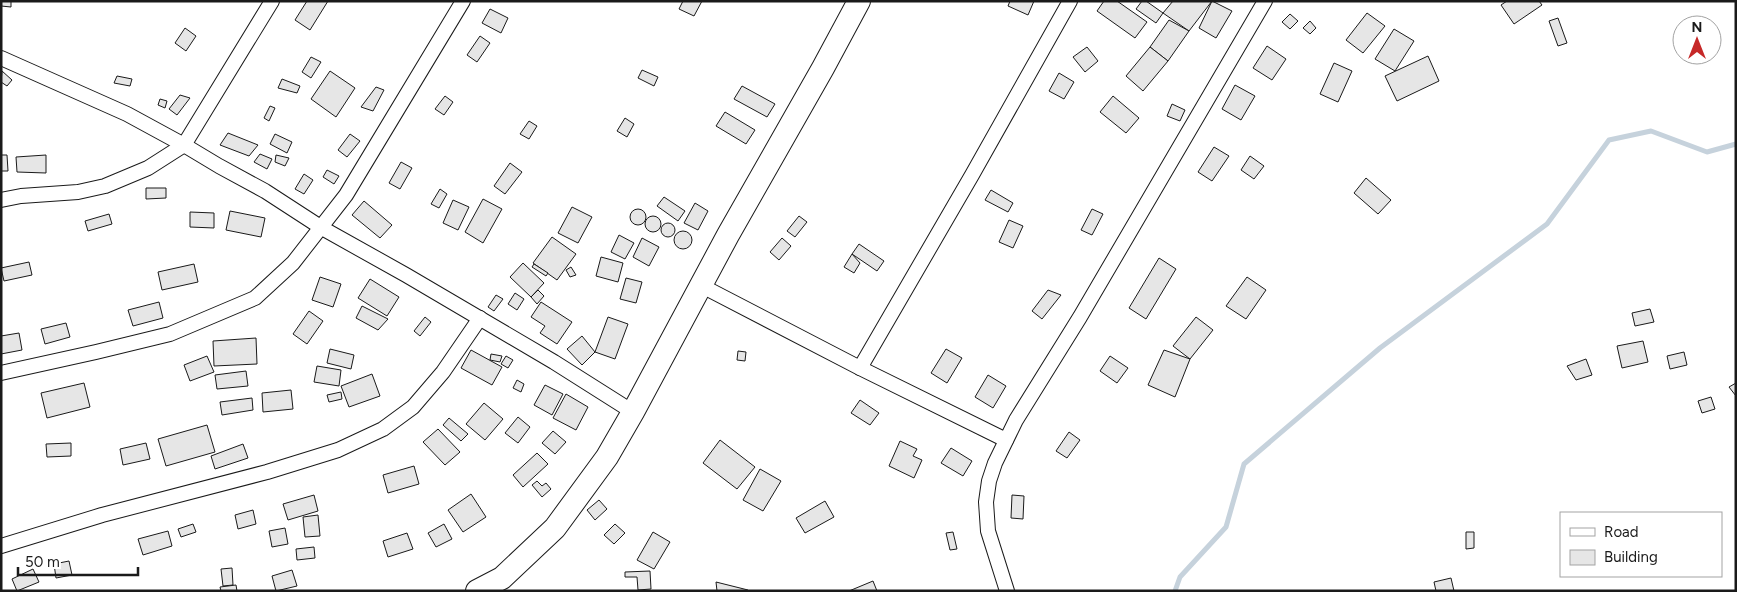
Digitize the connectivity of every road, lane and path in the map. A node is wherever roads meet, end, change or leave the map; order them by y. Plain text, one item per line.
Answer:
1 (272, 1) edge
2 (464, 1) edge
3 (859, 1) edge
4 (1070, 1) edge
5 (1265, 1) edge
6 (1, 58) edge
7 (184, 145) junction
8 (1, 200) edge
9 (322, 228) junction
10 (700, 285) junction
11 (480, 318) junction
12 (860, 368) junction
13 (1, 373) edge
14 (632, 412) junction
15 (1006, 440) junction
16 (1, 546) edge
17 (477, 591) edge
18 (1007, 591) edge

1 - 7 street
2 - 9 street
3 - 10 main road
4 - 12 street
5 - 15 street
6 - 7 street
7 - 8 street
7 - 9 street
9 - 11 street
9 - 13 street
10 - 12 street
10 - 14 main road
11 - 14 street
11 - 16 street
12 - 15 street
14 - 17 main road
15 - 18 street

